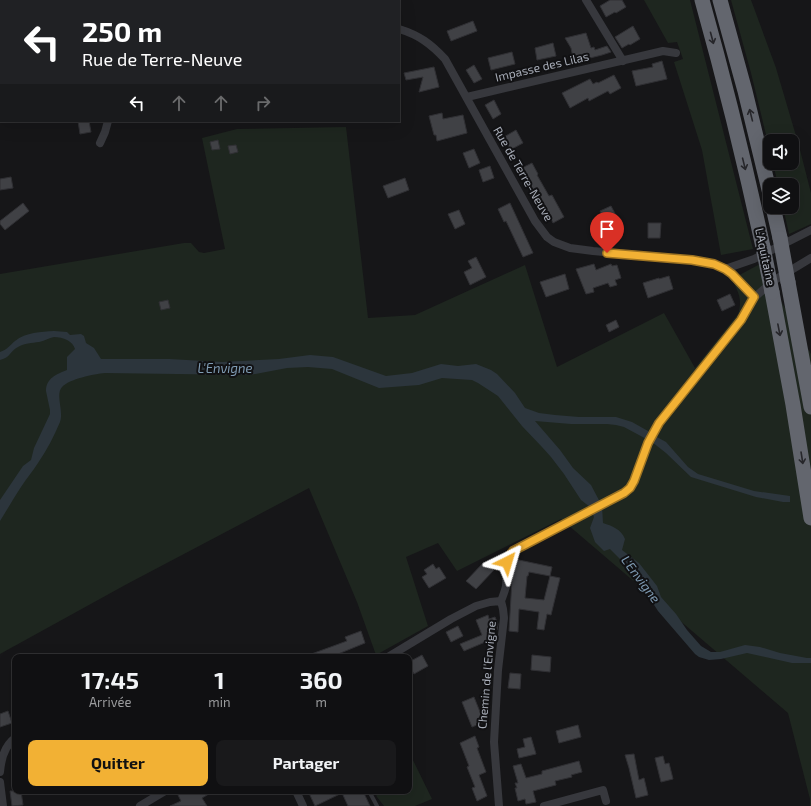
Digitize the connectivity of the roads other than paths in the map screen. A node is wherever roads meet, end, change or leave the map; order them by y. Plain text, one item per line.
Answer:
1 (586, 0) edge
2 (702, 0) edge
3 (720, 0) edge
4 (400, 29) edge
5 (676, 53) dead end
6 (623, 61) junction
7 (467, 97) junction
8 (108, 122) edge
9 (100, 143) dead end
10 (766, 178) edge
11 (775, 214) edge
12 (811, 230) edge
13 (811, 258) edge
14 (725, 269) junction
15 (754, 297) junction
16 (811, 407) edge
17 (811, 518) edge
18 (501, 601) junction
19 (393, 654) edge
20 (12, 740) edge
21 (0, 772) edge
22 (0, 782) edge
23 (160, 794) edge
24 (297, 794) edge
25 (371, 794) edge
26 (606, 801) dead end
27 (2, 806) edge
28 (140, 806) edge
29 (303, 806) edge
30 (377, 806) edge
31 (499, 806) edge
32 (544, 806) edge

1 - 6 street
2 -> 17 highway, L'Aquitaine, bridge
10 -> 3 highway
4 - 7 street, Rue de Terre-Neuve
5 - 6 street, Impasse des Lilas
6 - 7 street, Impasse des Lilas
7 - 14 street, Rue de Terre-Neuve
8 - 9 street
11 - 16 highway, L'Aquitaine, bridge
12 - 14 street
13 - 15 street
14 - 15 street, Rue de Terre-Neuve
15 - 18 street, Chemin de l'Envigne
18 - 19 street
18 - 31 street, Chemin de l'Envigne
20 - 21 street
22 - 27 street
23 - 28 street
24 - 29 street
25 - 30 lane
26 - 32 street

